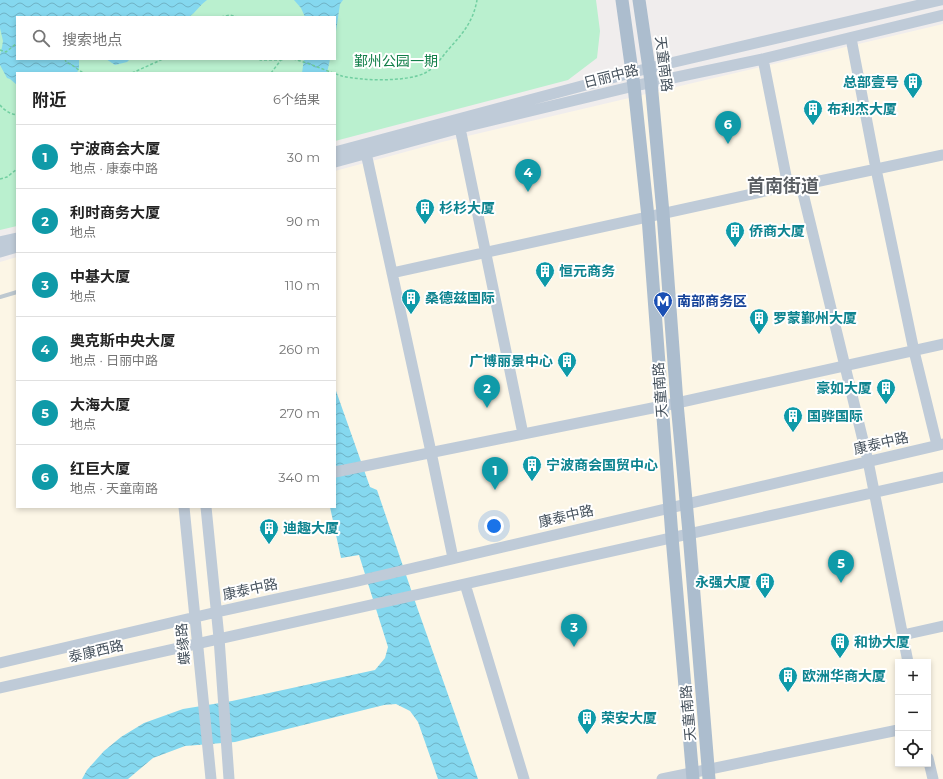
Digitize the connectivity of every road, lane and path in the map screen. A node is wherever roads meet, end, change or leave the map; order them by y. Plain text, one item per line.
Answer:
1 (477, 0) edge
2 (622, 0) edge
3 (639, 0) edge
4 (941, 0) edge
5 (943, 16) edge
6 (851, 38) junction
7 (16, 44) edge
8 (0, 50) edge
9 (763, 59) junction
10 (65, 60) edge
11 (161, 60) edge
12 (260, 60) edge
13 (281, 60) edge
14 (297, 60) edge
15 (649, 68) junction
16 (82, 72) edge
17 (134, 72) edge
18 (272, 72) edge
19 (332, 72) edge
20 (632, 72) junction
21 (336, 74) edge
22 (650, 82) junction
23 (634, 86) junction
24 (0, 104) edge
25 (16, 115) edge
26 (460, 128) junction
27 (336, 152) edge
28 (366, 153) junction
29 (943, 155) edge
30 (336, 162) edge
31 (876, 169) junction
32 (16, 170) edge
33 (0, 179) edge
34 (801, 185) junction
35 (788, 186) junction
36 (663, 213) junction
37 (648, 217) junction
38 (16, 238) edge
39 (0, 242) edge
40 (16, 247) edge
41 (0, 252) edge
42 (486, 252) junction
43 (392, 273) junction
44 (16, 292) edge
45 (0, 297) edge
46 (943, 344) edge
47 (914, 350) junction
48 (845, 366) junction
49 (677, 403) junction
50 (662, 406) junction
51 (523, 434) junction
52 (940, 445) edge
53 (431, 452) junction
54 (868, 461) junction
55 (336, 472) edge
56 (943, 477) edge
57 (874, 492) junction
58 (686, 504) junction
59 (184, 508) edge
60 (206, 508) edge
61 (670, 508) junction
62 (689, 534) junction
63 (672, 537) junction
64 (453, 558) junction
65 (465, 584) junction
66 (216, 612) junction
67 (195, 617) junction
68 (943, 626) edge
69 (902, 635) junction
70 (219, 638) junction
71 (198, 643) junction
72 (907, 659) edge
73 (0, 663) edge
74 (0, 688) edge
75 (895, 731) edge
76 (930, 767) edge
77 (709, 774) edge
78 (693, 776) edge
79 (211, 779) edge
80 (229, 779) edge
81 (524, 779) edge
82 (662, 779) edge
83 (933, 779) edge

1 - 21 path
2 - 20 main road, 天童南路
3 - 15 main road, 天童南路
4 - 15 street, 日丽中路
5 - 6 street, 日丽中路
6 - 9 street, 日丽中路
6 - 31 street
7 - 8 path
9 - 22 street, 日丽中路
9 - 35 street
10 - 16 path
11 - 17 path
12 - 13 path
13 - 18 path
14 - 19 path
15 - 20 street, 日丽中路
15 - 22 main road, 天童南路
20 - 23 main road, 天童南路
20 - 27 street, 日丽中路
22 - 23 street, 日丽中路
22 - 36 main road, 天童南路
23 - 26 street, 日丽中路
23 - 37 main road, 天童南路
24 - 25 path
26 - 28 street, 日丽中路
26 - 42 street
28 - 30 street, 日丽中路
28 - 43 street
29 - 31 street
31 - 34 street
31 - 47 street
32 - 33 path
34 - 35 street
34 - 48 street
35 - 36 street
36 - 37 street
36 - 49 main road, 天童南路
37 - 42 street
37 - 50 main road, 天童南路
38 - 39 street
40 - 41 street
42 - 43 street
42 - 51 street
43 - 53 street
44 - 45 lane
46 - 47 street
47 - 48 street
47 - 52 street
48 - 49 street
48 - 54 street
49 - 50 street
49 - 58 main road, 天童南路
50 - 51 street
50 - 61 main road, 天童南路
51 - 53 street
52 - 54 street, 康泰中路
53 - 55 street
53 - 64 street
54 - 57 street
54 - 58 street, 康泰中路
56 - 57 street
57 - 62 street
57 - 69 street
58 - 61 street, 康泰中路
58 - 62 main road, 天童南路
59 - 67 street, 蝶缘路
60 - 66 street
61 - 63 main road, 天童南路
61 - 64 street, 康泰中路
62 - 63 street
62 - 77 main road, 天童南路
63 - 65 street
63 - 78 main road, 天童南路
64 - 66 street, 康泰中路
65 - 70 street
65 - 81 street
66 - 67 street, 康泰中路
66 - 70 street
67 - 71 street, 蝶缘路
67 - 73 street, 泰康西路
68 - 69 street
69 - 72 street
70 - 71 street
70 - 80 street
71 - 74 street, 泰康西路
71 - 79 street, 蝶缘路
75 - 77 street
76 - 83 street
77 - 78 street
78 - 82 street

